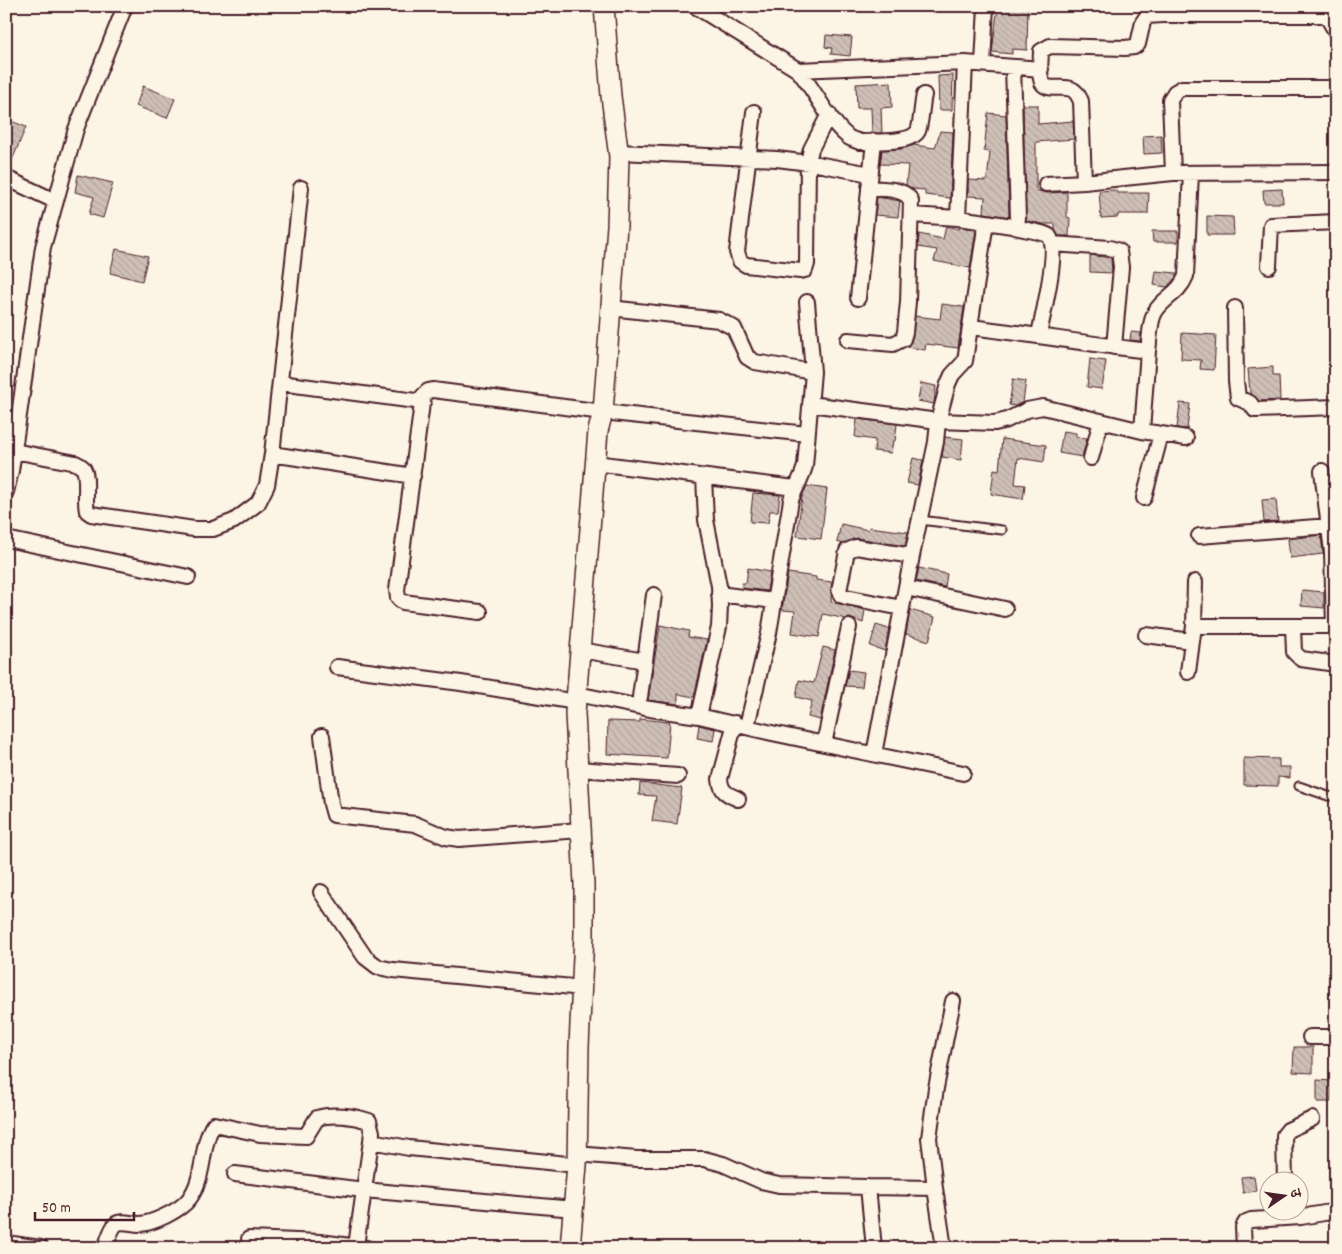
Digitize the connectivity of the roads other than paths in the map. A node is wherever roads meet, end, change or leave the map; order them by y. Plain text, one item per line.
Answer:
1 (125, 6) edge
2 (604, 6) edge
3 (695, 6) edge
4 (986, 6) edge
5 (1326, 10) edge
6 (1163, 11) edge
7 (1336, 32) edge
8 (965, 63) junction
9 (983, 64) junction
10 (1013, 67) junction
11 (1041, 69) junction
12 (798, 70) junction
13 (1336, 88) edge
14 (924, 95) dead end
15 (754, 112) dead end
16 (829, 114) junction
17 (874, 141) junction
18 (618, 152) junction
19 (748, 158) junction
20 (808, 162) junction
21 (1336, 172) edge
22 (1174, 173) junction
23 (1191, 173) junction
24 (6, 178) edge
25 (870, 181) junction
26 (1084, 182) junction
27 (1046, 184) dead end
28 (301, 188) dead end
29 (55, 201) junction
30 (911, 215) junction
31 (958, 218) junction
32 (986, 222) junction
33 (1336, 222) edge
34 (1012, 226) junction
35 (1052, 244) junction
36 (1269, 266) dead end
37 (858, 298) dead end
38 (807, 302) dead end
39 (610, 308) junction
40 (1235, 308) dead end
41 (970, 327) junction
42 (1039, 335) junction
43 (848, 340) dead end
44 (1114, 347) junction
45 (1148, 351) junction
46 (813, 372) junction
47 (280, 383) junction
48 (422, 402) junction
49 (810, 404) junction
50 (1336, 407) edge
51 (603, 412) junction
52 (938, 421) junction
53 (1101, 421) junction
54 (1142, 431) junction
55 (807, 434) junction
56 (1161, 434) junction
57 (1186, 438) dead end
58 (14, 451) junction
59 (272, 454) junction
60 (1092, 458) dead end
61 (596, 463) junction
62 (1322, 471) dead end
63 (412, 476) junction
64 (704, 477) junction
65 (795, 488) junction
66 (6, 492) edge
67 (1144, 498) dead end
68 (920, 520) junction
69 (1002, 530) dead end
70 (1332, 533) edge
71 (1199, 536) dead end
72 (6, 539) edge
73 (912, 556) junction
74 (188, 577) dead end
75 (1195, 582) dead end
76 (906, 588) junction
77 (719, 594) junction
78 (654, 595) dead end
79 (774, 601) junction
80 (902, 608) junction
81 (1005, 609) dead end
82 (480, 612) dead end
83 (1194, 626) junction
84 (849, 627) dead end
85 (1293, 627) junction
86 (1335, 629) edge
87 (1146, 635) dead end
88 (1192, 641) junction
89 (580, 650) junction
90 (646, 660) junction
91 (1336, 664) edge
92 (337, 666) dead end
93 (1188, 672) dead end
94 (640, 697) dead end
95 (576, 698) junction
96 (700, 716) junction
97 (741, 725) junction
98 (322, 736) dead end
99 (824, 744) junction
100 (874, 754) junction
101 (578, 769) junction
102 (963, 773) dead end
103 (678, 776) dead end
104 (1299, 786) dead end
105 (1336, 797) edge
106 (738, 799) dead end
107 (581, 830) junction
108 (321, 892) dead end
109 (583, 988) junction
110 (954, 1001) dead end
111 (1310, 1037) dead end
112 (1336, 1037) edge
113 (1312, 1119) dead end
114 (371, 1140) junction
115 (576, 1159) junction
116 (1285, 1172) edge
117 (235, 1174) dead end
118 (868, 1187) junction
119 (935, 1188) junction
120 (364, 1190) junction
121 (574, 1209) junction
122 (1336, 1211) edge
123 (1310, 1213) edge
124 (1260, 1219) edge
125 (249, 1239) dead end
126 (6, 1243) edge
127 (361, 1247) edge
128 (41, 1248) edge
129 (104, 1248) edge
130 (570, 1248) edge
131 (874, 1248) edge
132 (944, 1248) edge
133 (1244, 1248) edge

1 - 29 street
2 - 18 street
3 - 12 street
4 - 9 street
5 - 6 street
5 - 7 street
6 - 11 street
8 - 9 street
8 - 12 street
8 - 31 street
9 - 10 street
10 - 11 street
10 - 34 street
11 - 26 street
12 - 16 street
13 - 22 street
14 - 17 street
15 - 19 street
16 - 17 street
16 - 20 street
17 - 25 street
18 - 19 street
18 - 39 street
19 - 20 street
19 - 20 street
20 - 25 street
21 - 23 street
22 - 23 street
22 - 26 street
23 - 45 street
24 - 29 street
25 - 30 street
25 - 37 street
26 - 27 street
28 - 47 street
29 - 58 street
30 - 31 street
30 - 43 street
31 - 32 street
32 - 34 street
32 - 41 street
33 - 36 street
34 - 35 street
35 - 42 street
35 - 44 street
38 - 46 street
39 - 46 street
39 - 51 street
40 - 50 street
41 - 42 street
41 - 52 street
42 - 44 street
44 - 45 street
45 - 54 street
46 - 49 street
47 - 48 street
47 - 59 street
48 - 51 street
48 - 63 street
49 - 52 street
49 - 55 street
51 - 55 street
51 - 61 street
52 - 53 street
52 - 68 street
53 - 54 street
53 - 60 street
54 - 56 street
55 - 65 street
56 - 57 street
56 - 67 street
58 - 59 street
58 - 66 street
59 - 63 street
61 - 64 street
61 - 89 street
62 - 70 street
63 - 82 street
64 - 65 street
64 - 77 street
65 - 79 street
68 - 69 lane
68 - 73 street
70 - 71 street
70 - 86 street
72 - 74 street
73 - 76 street
73 - 80 street
75 - 83 street
76 - 80 street
76 - 81 street
77 - 79 street
77 - 96 street
78 - 90 street
79 - 97 street
80 - 100 street
83 - 85 street
83 - 88 street
84 - 99 street
85 - 86 street
85 - 91 street
87 - 88 street
88 - 93 street
89 - 90 street
89 - 95 street
90 - 94 street
92 - 95 street
95 - 96 street
95 - 101 street
96 - 97 street
97 - 99 street
97 - 106 street
98 - 107 street
99 - 100 street
100 - 102 street
101 - 103 street
101 - 107 street
104 - 105 lane
107 - 109 street
108 - 109 street
109 - 115 street
110 - 119 street
111 - 112 street
113 - 116 street
114 - 115 street
114 - 120 street
114 - 129 street
115 - 118 street
115 - 121 street
117 - 120 street
118 - 119 street
118 - 131 street
119 - 132 street
120 - 121 street
120 - 127 street
121 - 130 street
122 - 123 street
124 - 133 street
125 - 127 street
126 - 128 street

